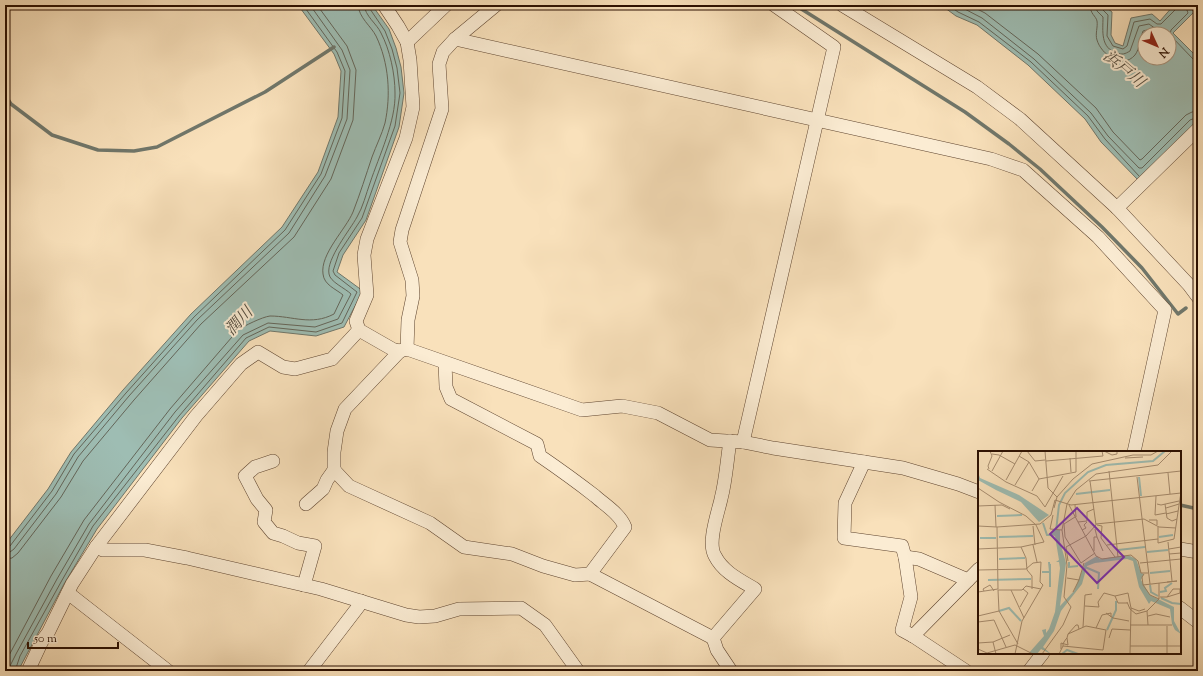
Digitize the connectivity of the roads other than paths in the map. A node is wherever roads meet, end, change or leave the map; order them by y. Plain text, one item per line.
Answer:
1 (384, 5) edge
2 (446, 5) edge
3 (496, 5) edge
4 (774, 5) edge
5 (842, 5) edge
6 (455, 39) junction
7 (406, 42) junction
8 (817, 120) junction
9 (1198, 129) edge
10 (1117, 208) junction
11 (1198, 298) edge
12 (363, 332) junction
13 (400, 350) junction
14 (445, 363) junction
15 (730, 441) junction
16 (743, 442) junction
17 (1134, 451) edge
18 (273, 461) dead end
19 (864, 462) junction
20 (334, 470) junction
21 (978, 492) edge
22 (306, 504) dead end
23 (96, 547) junction
24 (1181, 549) edge
25 (1198, 552) edge
26 (905, 557) junction
27 (978, 570) edge
28 (590, 574) junction
29 (968, 580) junction
30 (304, 585) junction
31 (68, 593) junction
32 (361, 601) junction
33 (1181, 609) edge
34 (1198, 622) edge
35 (913, 636) junction
36 (713, 638) junction
37 (1042, 654) edge
38 (28, 671) edge
39 (168, 671) edge
40 (309, 671) edge
41 (578, 671) edge
42 (731, 671) edge
43 (966, 671) edge
44 (1029, 671) edge

1 - 7 street
2 - 7 street
3 - 6 street
4 - 8 street
5 - 10 street
6 - 8 street
6 - 13 street
7 - 12 street
8 - 16 street
8 - 17 street
9 - 10 street
10 - 11 street
12 - 13 street
12 - 23 street
13 - 14 street
13 - 20 street
14 - 15 street
14 - 28 street
15 - 16 street
15 - 36 street
16 - 19 street
18 - 30 street
19 - 21 street
19 - 26 street
20 - 22 street
20 - 28 street
23 - 30 street
23 - 31 street
24 - 25 street
26 - 29 street
26 - 35 street
27 - 29 street
28 - 36 street
29 - 35 street
30 - 32 street
31 - 38 street
31 - 39 street
32 - 40 street
32 - 41 street
33 - 34 street
35 - 43 street
36 - 42 street
37 - 44 street

